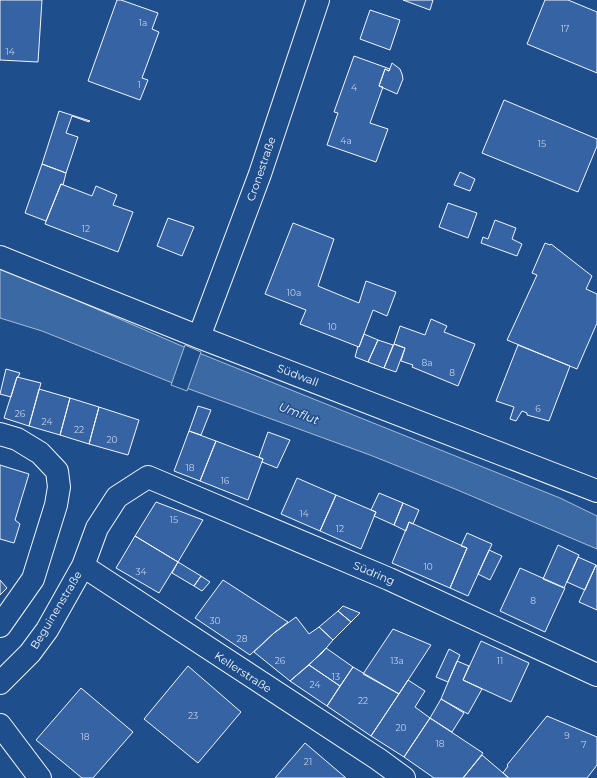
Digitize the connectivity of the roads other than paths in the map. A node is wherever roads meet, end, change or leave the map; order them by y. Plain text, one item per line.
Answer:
1 (318, 0) edge
2 (0, 257) edge
3 (199, 336) junction
4 (0, 434) edge
5 (148, 477) joint
6 (596, 485) edge
7 (83, 566) junction
8 (0, 626) edge
9 (597, 675) edge
10 (0, 683) edge
11 (2, 729) edge
12 (40, 778) edge
13 (404, 778) edge

1 - 3 street, Cronestraße
2 - 3 street, Südwall
3 - 6 street, Südwall
4 - 8 street
5 - 7 street, Beguinenstraße
5 - 9 street, Südring
7 - 10 street, Beguinenstraße
7 - 13 street, Kellerstraße
11 - 12 street

